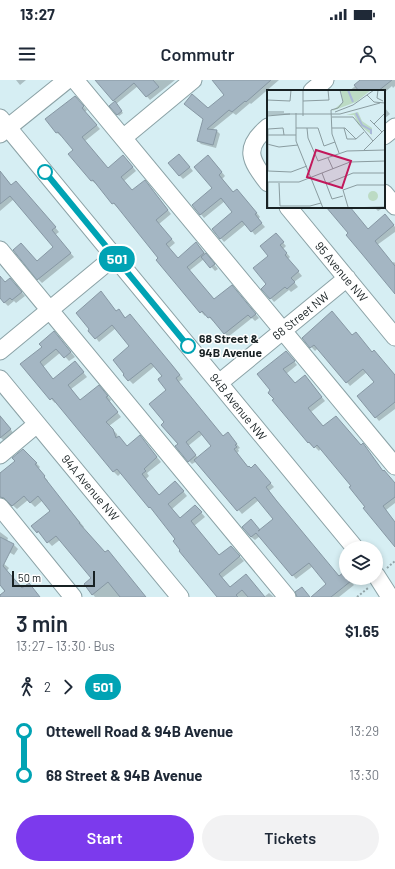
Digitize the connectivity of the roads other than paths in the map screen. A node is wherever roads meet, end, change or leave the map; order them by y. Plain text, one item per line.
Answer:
1 (67, 80) edge
2 (74, 80) edge
3 (193, 80) edge
4 (325, 80) edge
5 (313, 90) edge
6 (3, 126) edge
7 (395, 127) edge
8 (267, 128) edge
9 (385, 135) edge
10 (123, 138) junction
11 (267, 182) edge
12 (385, 194) edge
13 (395, 206) edge
14 (295, 210) edge
15 (0, 250) edge
16 (115, 256) junction
17 (347, 278) junction
18 (50, 311) junction
19 (283, 331) junction
20 (395, 337) edge
21 (0, 351) edge
22 (0, 379) edge
23 (219, 383) junction
24 (37, 424) junction
25 (0, 455) edge
26 (395, 466) edge
27 (0, 507) edge
28 (349, 541) edge
29 (383, 585) edge
30 (73, 597) edge
31 (180, 597) edge
32 (287, 597) edge
33 (390, 597) edge

1 - 6 street
2 - 10 street
3 - 10 street
4 - 5 street
6 - 16 street, 94B Avenue NW
7 - 9 street
8 - 11 street
10 - 19 street
12 - 13 street
14 - 17 street, 95 Avenue NW
15 - 18 street
16 - 18 street
16 - 23 street, 94B Avenue NW
17 - 19 street, 68 Street NW
17 - 20 street, 95 Avenue NW
18 - 21 street
18 - 32 street
19 - 23 street, 68 Street NW
19 - 26 street
22 - 24 street, 94A Avenue NW
23 - 28 street, 94B Avenue NW
24 - 25 street
24 - 31 street, 94A Avenue NW
27 - 30 street
29 - 33 street

